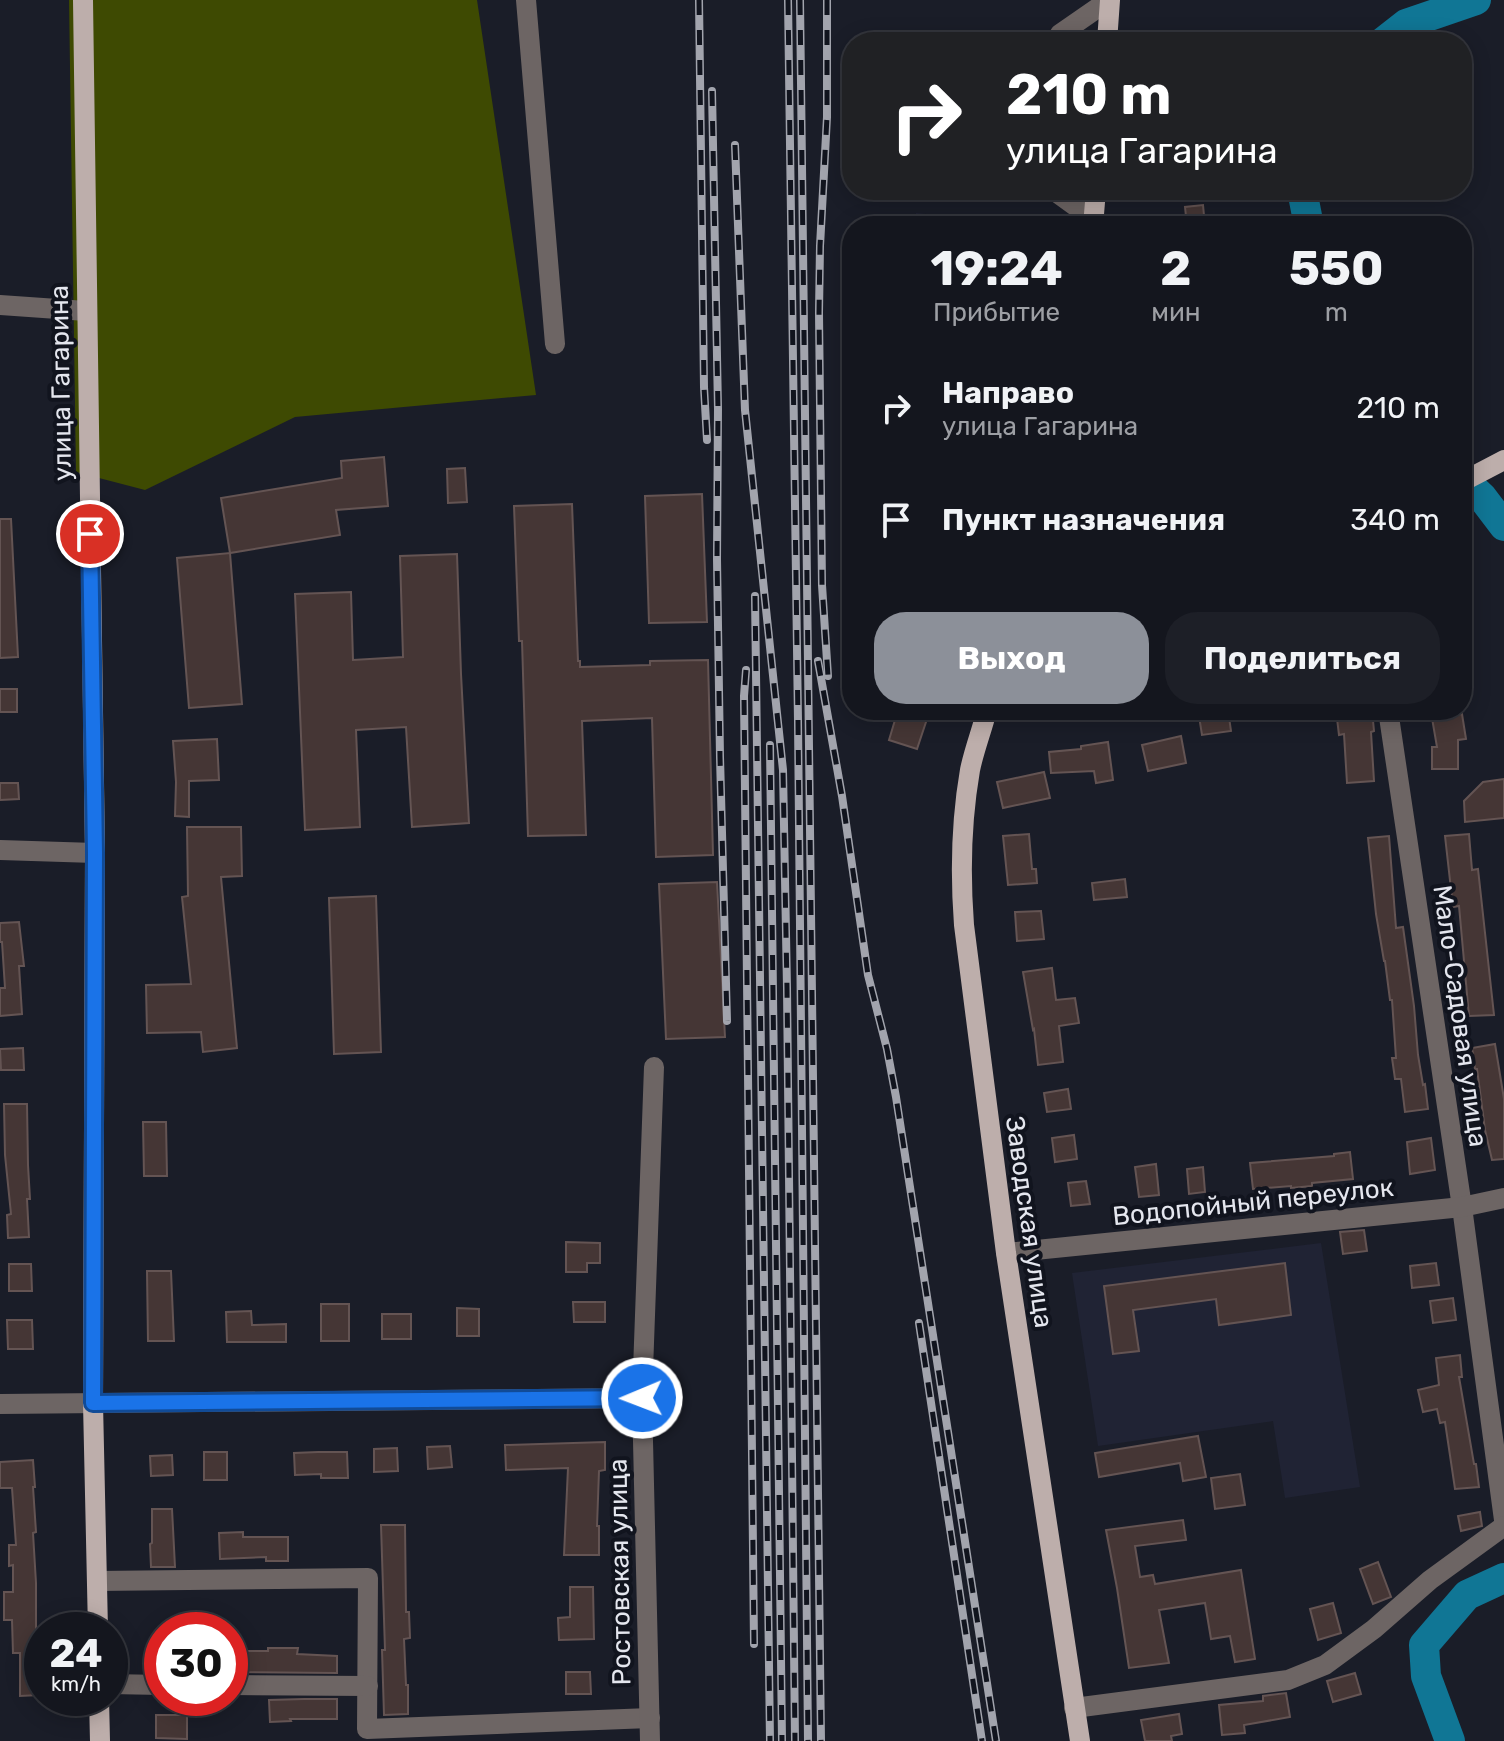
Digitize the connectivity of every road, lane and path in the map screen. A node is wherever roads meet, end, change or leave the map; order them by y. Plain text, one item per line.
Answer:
1 (83, 0) edge
2 (526, 0) edge
3 (1110, 0) edge
4 (1063, 32) edge
5 (1108, 32) edge
6 (1066, 200) edge
7 (1086, 216) edge
8 (0, 305) edge
9 (86, 311) junction
10 (555, 344) dead end
11 (1496, 464) edge
12 (1472, 477) edge
13 (984, 720) edge
14 (994, 720) edge
15 (1389, 720) edge
16 (979, 738) junction
17 (0, 850) edge
18 (95, 853) junction
19 (654, 1067) dead end
20 (1504, 1198) edge
21 (1462, 1207) junction
22 (1006, 1253) junction
23 (642, 1398) junction
24 (93, 1403) junction
25 (0, 1404) edge
26 (1504, 1523) edge
27 (97, 1581) junction
28 (98, 1612) edge
29 (248, 1685) edge
30 (368, 1686) junction
31 (1074, 1708) junction
32 (99, 1716) edge
33 (650, 1718) junction
34 (100, 1741) edge
35 (650, 1741) edge
36 (1080, 1741) edge

1 - 9 main road, улица Гагарина
2 - 10 street
3 - 4 street
3 - 5 main road
6 - 7 street
8 - 9 street
9 - 18 main road, улица Гагарина
11 - 12 main road
13 - 16 main road, Заводская улица
14 - 16 main road
15 - 21 street, Мало-Садовая улица
16 - 22 main road, Заводская улица
17 - 18 street
18 - 24 main road, улица Гагарина
19 - 23 street, Ростовская улица
20 - 21 street, Водопойный переулок
21 - 22 street, Водопойный переулок
21 - 26 street, Мало-Садовая улица
22 - 31 main road, Заводская улица
23 - 24 street
23 - 33 street, Ростовская улица
24 - 25 street
24 - 27 main road, улица Гагарина
26 - 31 street
27 - 28 main road, улица Гагарина
27 - 30 street
29 - 30 street
30 - 33 street
31 - 36 main road, Заводская улица
32 - 34 main road
33 - 35 street, Ростовская улица

